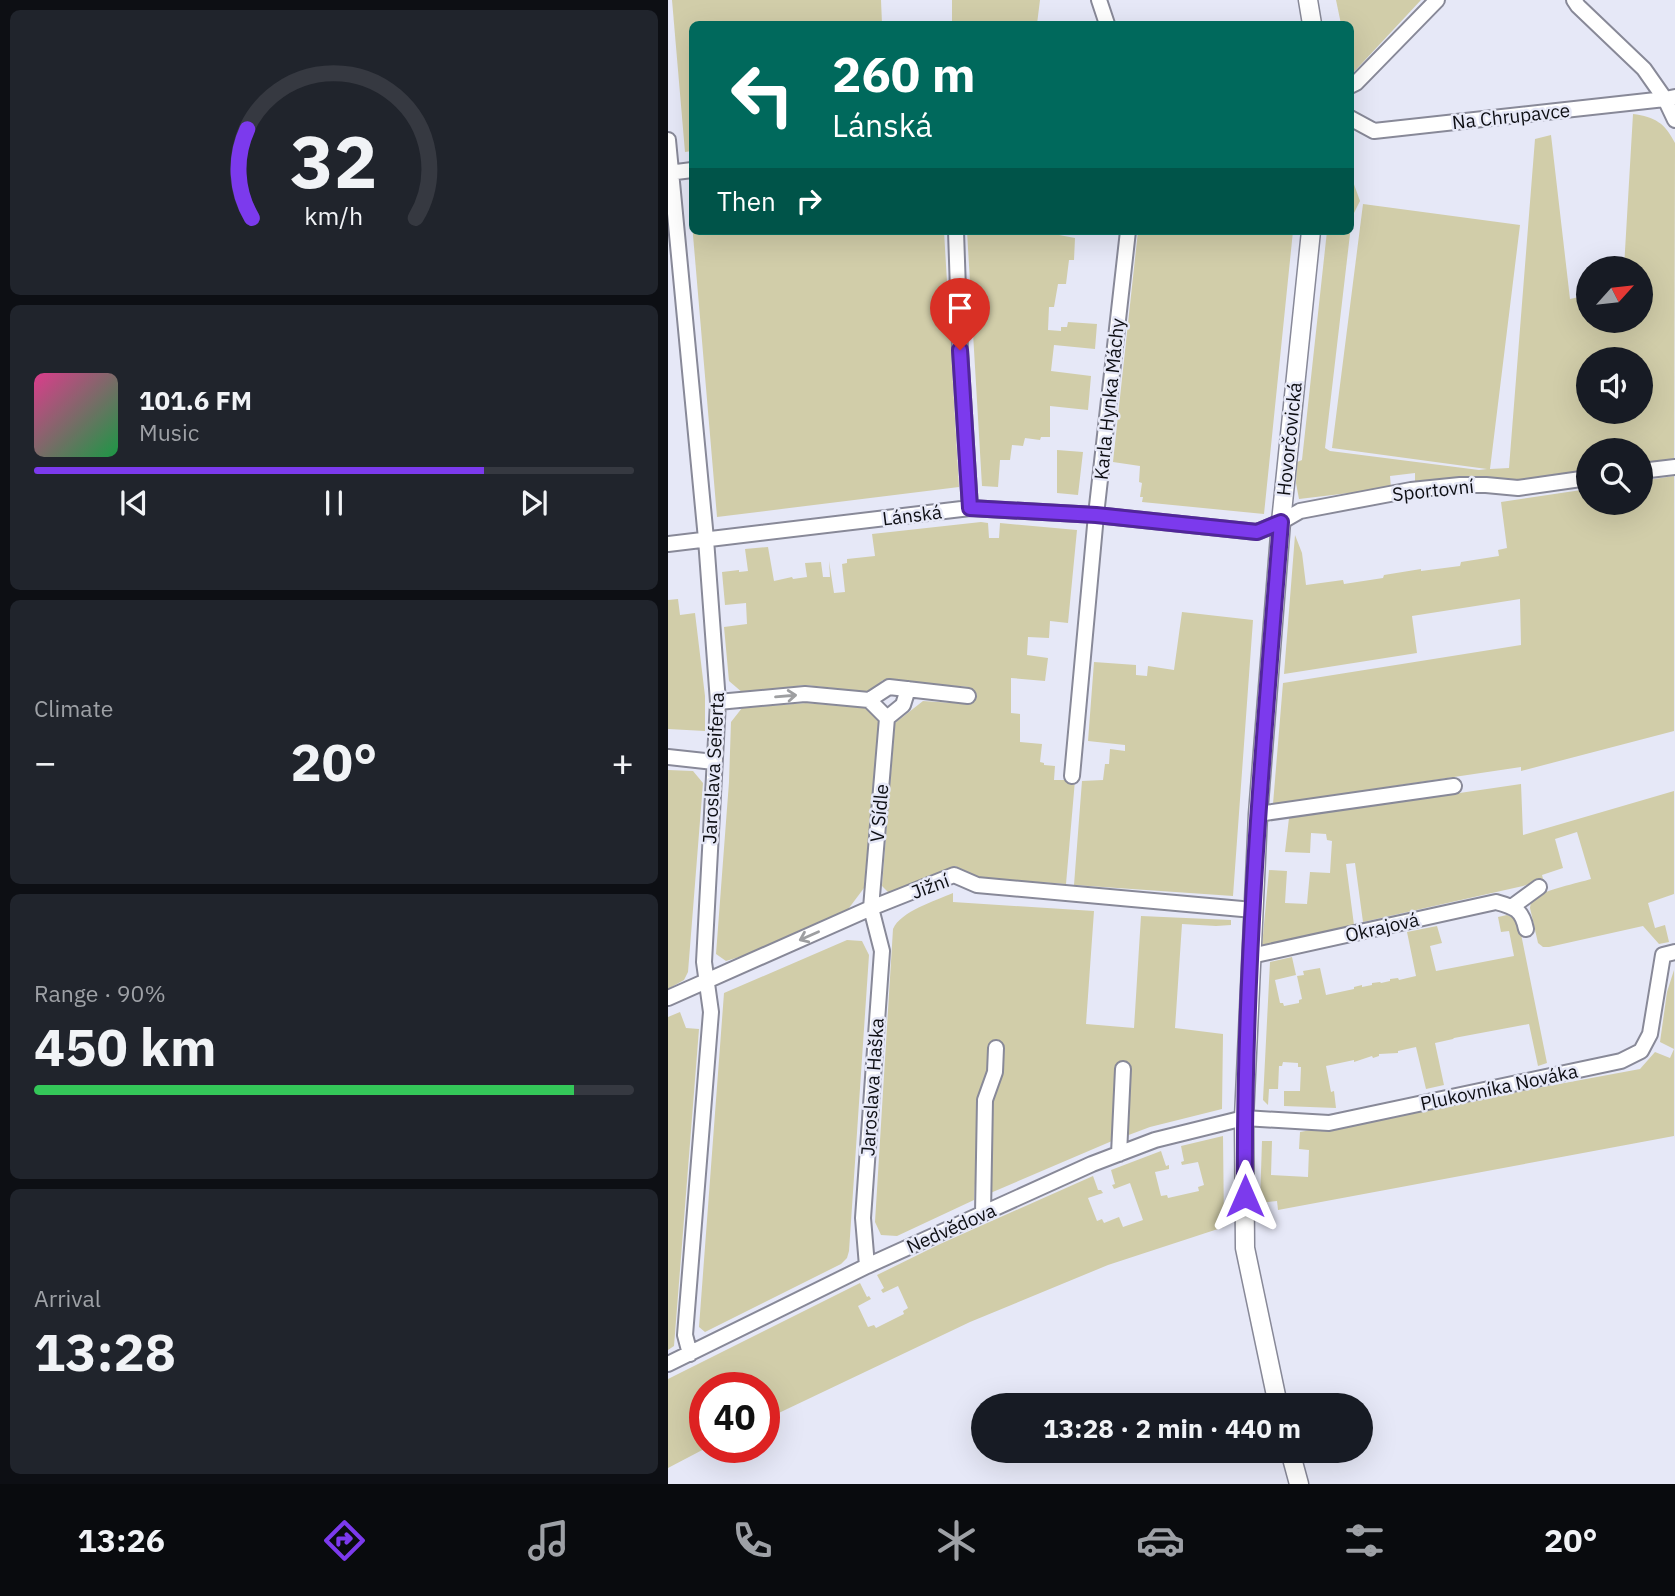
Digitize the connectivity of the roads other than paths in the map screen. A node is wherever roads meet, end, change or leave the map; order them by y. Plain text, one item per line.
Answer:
1 (1099, 0) edge
2 (1308, 0) edge
3 (1437, 0) edge
4 (1574, 0) edge
5 (1106, 21) edge
6 (1312, 21) edge
7 (1354, 84) edge
8 (1670, 98) edge
9 (1354, 120) edge
10 (1674, 120) edge
11 (668, 140) edge
12 (689, 170) edge
13 (669, 173) edge
14 (956, 235) edge
15 (1128, 235) edge
16 (1311, 235) edge
17 (1674, 467) edge
18 (1653, 470) edge
19 (1576, 480) edge
20 (970, 508) junction
21 (1096, 515) junction
22 (1281, 522) junction
23 (706, 539) junction
24 (668, 544) edge
25 (908, 689) junction
26 (968, 696) dead end
27 (869, 700) junction
28 (718, 702) junction
29 (887, 718) junction
30 (668, 757) edge
31 (714, 762) junction
32 (1072, 776) dead end
33 (1454, 786) dead end
34 (1258, 814) junction
35 (1539, 887) dead end
36 (1513, 906) junction
37 (871, 908) junction
38 (1253, 910) junction
39 (1526, 929) dead end
40 (1674, 952) edge
41 (1251, 956) junction
42 (707, 980) junction
43 (668, 998) edge
44 (996, 1048) dead end
45 (1124, 1069) dead end
46 (1244, 1118) junction
47 (1120, 1154) junction
48 (983, 1213) junction
49 (867, 1266) junction
50 (690, 1354) junction
51 (668, 1364) edge
52 (1276, 1393) edge
53 (1293, 1463) edge
54 (1299, 1484) edge

1 - 5 street
2 - 6 street
3 - 7 street
4 - 8 street
8 - 9 street, Na Chrupavce
8 - 10 street
11 - 13 street, Jaroslava Seiferta
12 - 13 street
13 - 23 street, Jaroslava Seiferta
14 - 20 street
15 - 21 street, Karla Hynka Máchy
16 - 22 street, Hovorčovická
17 - 18 street
19 - 22 street, Sportovní
20 - 21 street, Lánská
20 - 23 street, Lánská
21 - 22 street, Lánská
21 - 32 street, Karla Hynka Máchy
22 - 34 street, Hovorčovická
23 - 24 street, Lánská
23 - 28 street, Jaroslava Seiferta
25 - 26 street
25 - 27 street
25 - 29 street
28 -> 27 street
27 - 29 street
28 - 31 street, Jaroslava Seiferta
29 - 37 street, V Sídle
30 - 31 street
31 - 42 street, Jaroslava Seiferta
33 - 34 street
34 - 38 street, Hovorčovická
35 - 36 street
36 - 39 street
36 - 41 street, Okrajová
37 - 38 street, Jižní
37 -> 42 street, Jižní
37 - 49 street, Jaroslava Haška
38 - 41 street, Hovorčovická
40 - 46 street, Plukovníka Nováka
41 - 46 street, Hovorčovická
42 - 43 street, Jižní
42 - 50 street, Jaroslava Seiferta
44 - 48 street
45 - 47 street
46 - 47 street, Nedvědova
46 - 52 street, Hovorčovická
47 - 48 street, Nedvědova
48 - 49 street, Nedvědova
49 - 50 street, Nedvědova
50 - 51 street, Nedvědova
53 - 54 street

